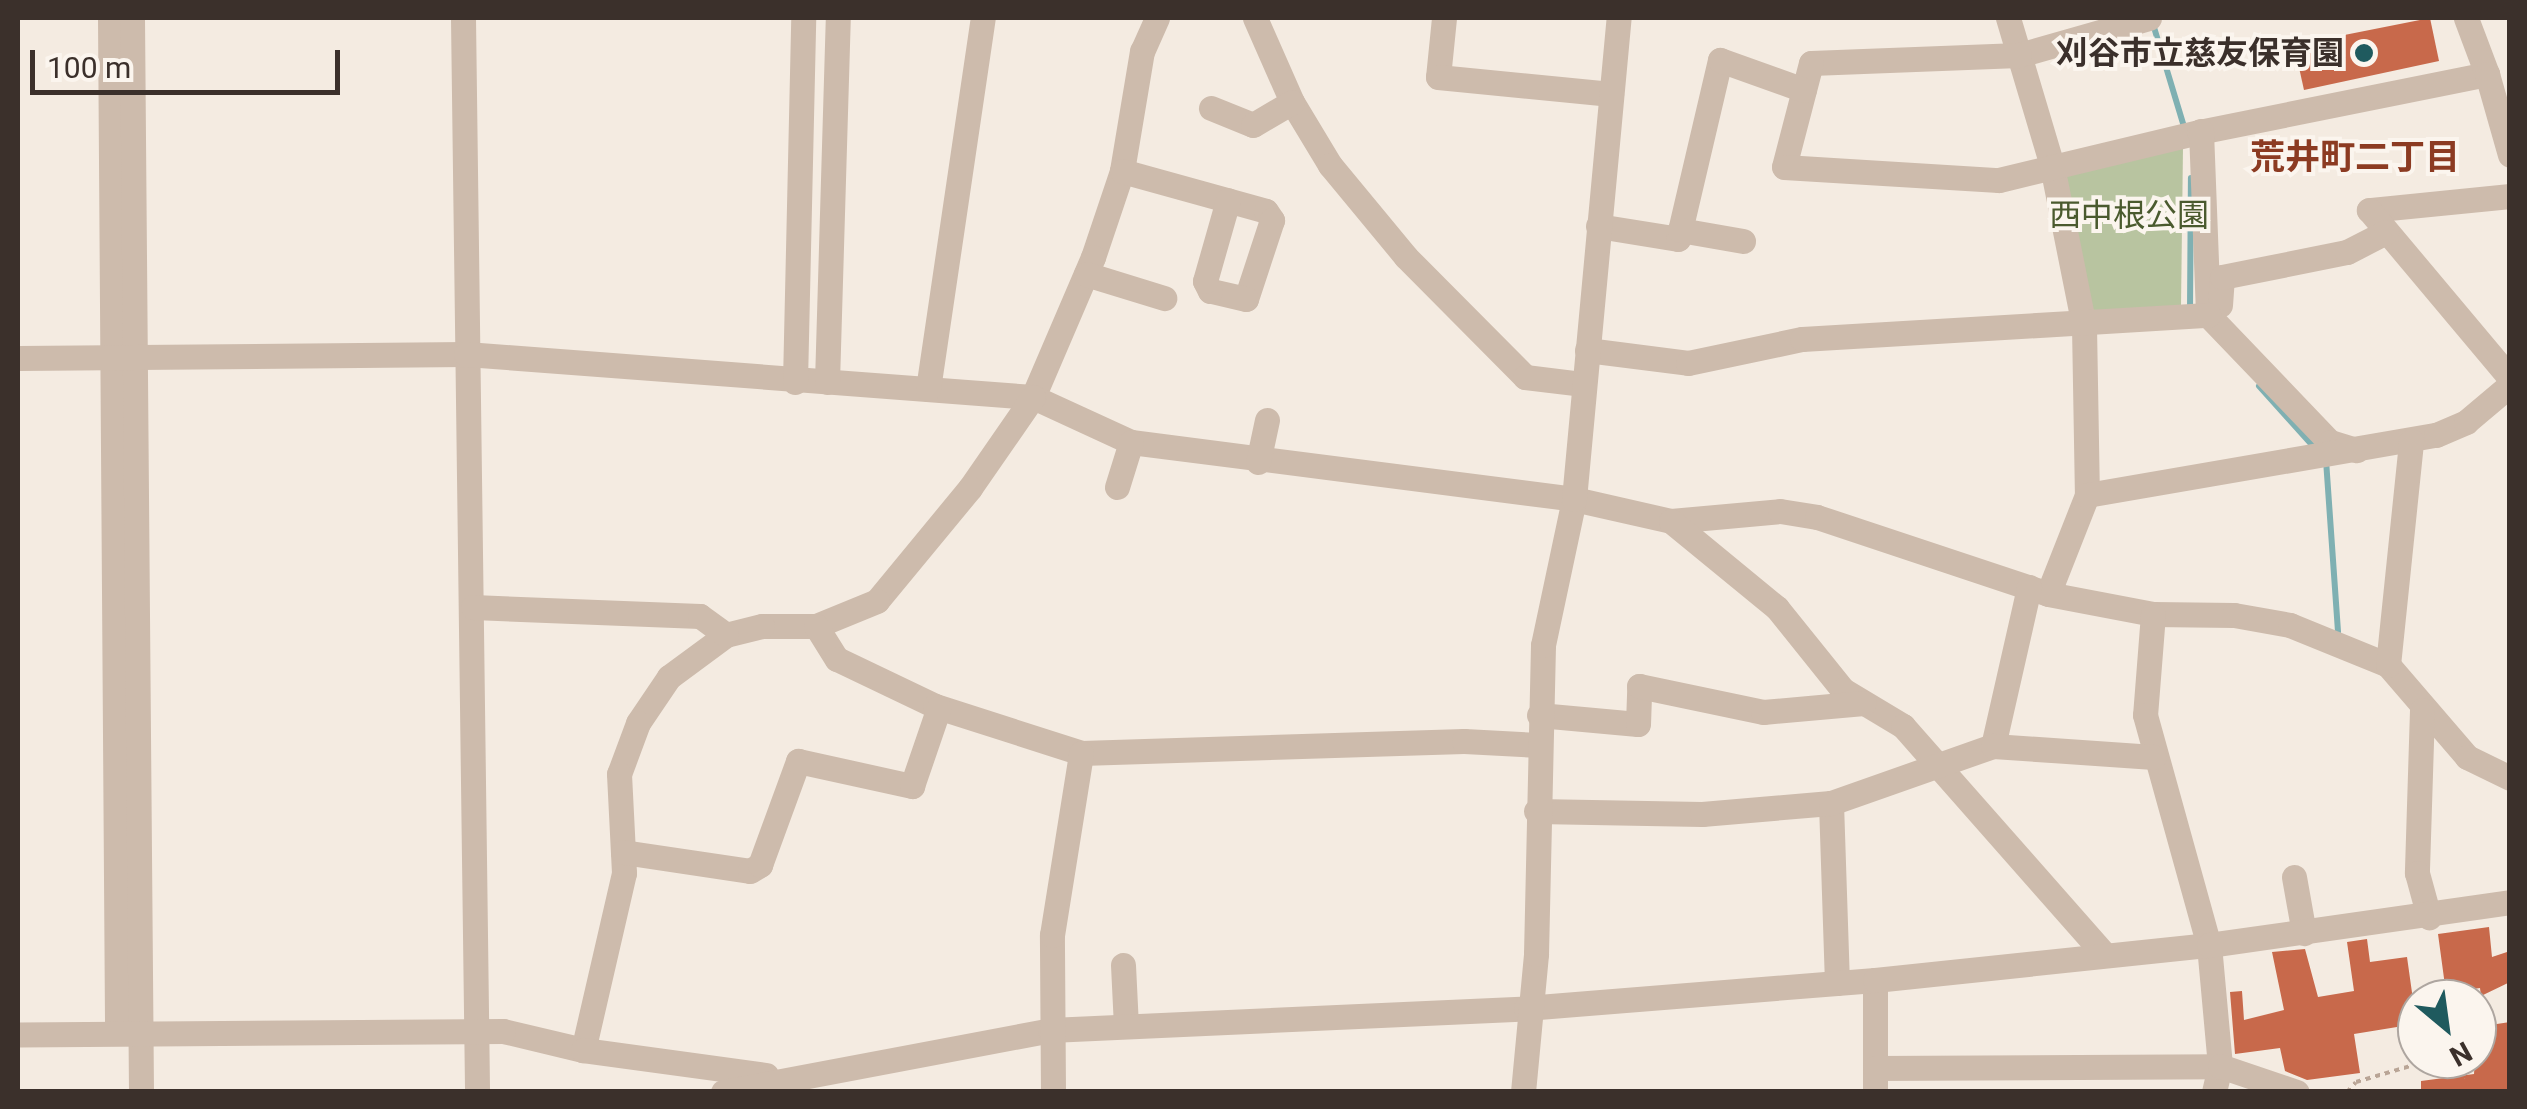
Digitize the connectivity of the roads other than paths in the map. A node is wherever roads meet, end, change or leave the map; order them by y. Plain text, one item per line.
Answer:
1 (110, 18) edge
2 (132, 18) edge
3 (463, 18) edge
4 (803, 18) edge
5 (838, 18) edge
6 (983, 18) edge
7 (1158, 18) edge
8 (1255, 18) edge
9 (1444, 18) edge
10 (1619, 18) edge
11 (2008, 18) edge
12 (2466, 18) edge
13 (2143, 19) edge
14 (2019, 55) junction
15 (2487, 74) junction
16 (1804, 90) junction
17 (1611, 94) junction
18 (1292, 102) junction
19 (1210, 108) dead end
20 (2200, 131) junction
21 (2510, 155) edge
22 (2052, 166) junction
23 (1122, 171) junction
24 (2510, 196) edge
25 (1228, 200) dead end
26 (1598, 226) junction
27 (1680, 230) junction
28 (2386, 232) junction
29 (1742, 241) dead end
30 (1086, 274) junction
31 (1164, 298) dead end
32 (2203, 319) junction
33 (2084, 326) junction
34 (1587, 350) junction
35 (466, 354) junction
36 (123, 357) junction
37 (18, 358) edge
38 (795, 382) junction
39 (827, 382) junction
40 (2510, 382) edge
41 (1582, 384) junction
42 (928, 389) junction
43 (1033, 397) junction
44 (1267, 420) dead end
45 (2412, 440) junction
46 (1131, 442) junction
47 (2350, 453) junction
48 (1258, 462) junction
49 (1117, 486) dead end
50 (2086, 495) junction
51 (1574, 499) junction
52 (1671, 521) junction
53 (2039, 590) junction
54 (474, 607) junction
55 (2153, 614) junction
56 (816, 626) junction
57 (726, 635) junction
58 (2388, 665) junction
59 (1864, 703) junction
60 (939, 707) junction
61 (2422, 710) junction
62 (1539, 715) junction
63 (1539, 745) junction
64 (1994, 746) junction
65 (1081, 754) junction
66 (2154, 756) junction
67 (1938, 765) junction
68 (2510, 778) edge
69 (1831, 802) junction
70 (1536, 811) junction
71 (623, 852) junction
72 (2294, 877) dead end
73 (2510, 902) edge
74 (2429, 916) junction
75 (2304, 932) junction
76 (2209, 945) junction
77 (2105, 955) junction
78 (1123, 965) dead end
79 (1875, 980) junction
80 (1837, 983) junction
81 (1526, 1008) junction
82 (1126, 1026) junction
83 (478, 1030) junction
84 (1050, 1030) junction
85 (129, 1033) junction
86 (18, 1034) edge
87 (583, 1050) junction
88 (788, 1078) junction
89 (2217, 1079) edge
90 (1876, 1080) edge
91 (141, 1092) edge
92 (477, 1092) edge
93 (723, 1092) edge
94 (1053, 1092) edge
95 (1523, 1092) edge
96 (2297, 1092) edge

1 - 36 street
2 - 36 street
3 - 35 street
4 - 38 street
5 - 39 street
6 - 42 street
7 - 23 street
8 - 18 street
9 - 17 street
10 - 17 street
11 - 14 street
12 - 15 street
13 - 14 street
14 - 16 street
14 - 22 street
15 - 20 street
15 - 21 street
16 - 22 street
16 - 27 street
17 - 26 street
18 - 19 street
18 - 41 street
20 - 22 street
20 - 32 street
22 - 33 street
23 - 25 street
23 - 30 street
24 - 28 street
26 - 27 street
26 - 34 street
27 - 29 street
28 - 32 street
28 - 40 street
30 - 31 street
30 - 43 street
32 - 33 street
32 - 47 street
33 - 34 street
33 - 50 street
34 - 41 street
35 - 36 street
35 - 38 street
35 - 54 street
36 - 37 street
36 - 85 street
38 - 39 street
39 - 42 street
40 - 45 street
41 - 51 street
42 - 43 street
43 - 46 street
43 - 56 street
44 - 48 street
45 - 47 street
45 - 58 street
46 - 48 street
46 - 49 street
47 - 50 street
48 - 51 street
50 - 53 street
51 - 52 street
51 - 62 street
52 - 53 street
52 - 59 street
53 - 55 street
53 - 64 street
54 - 57 street
54 - 83 street
55 - 58 street
55 - 66 street
56 - 57 street
56 - 60 street
57 - 71 street
58 - 61 street
59 - 62 street
59 - 67 street
60 - 65 street
60 - 71 street
61 - 68 street
61 - 74 street
62 - 63 street
63 - 65 street
63 - 70 street
64 - 66 street
64 - 67 street
65 - 84 street
66 - 76 street
67 - 69 street
67 - 77 street
69 - 70 street
69 - 80 street
70 - 81 street
71 - 87 street
72 - 75 street
73 - 74 street
74 - 75 street
75 - 76 street
76 - 77 street
76 - 89 street
77 - 79 street
78 - 82 street
79 - 80 street
79 - 90 street
80 - 81 street
81 - 82 street
81 - 95 street
82 - 84 street
83 - 85 street
83 - 87 street
83 - 92 street
84 - 88 street
84 - 94 street
85 - 86 street
85 - 91 street
87 - 88 street
88 - 93 street
89 - 90 street
89 - 96 street

